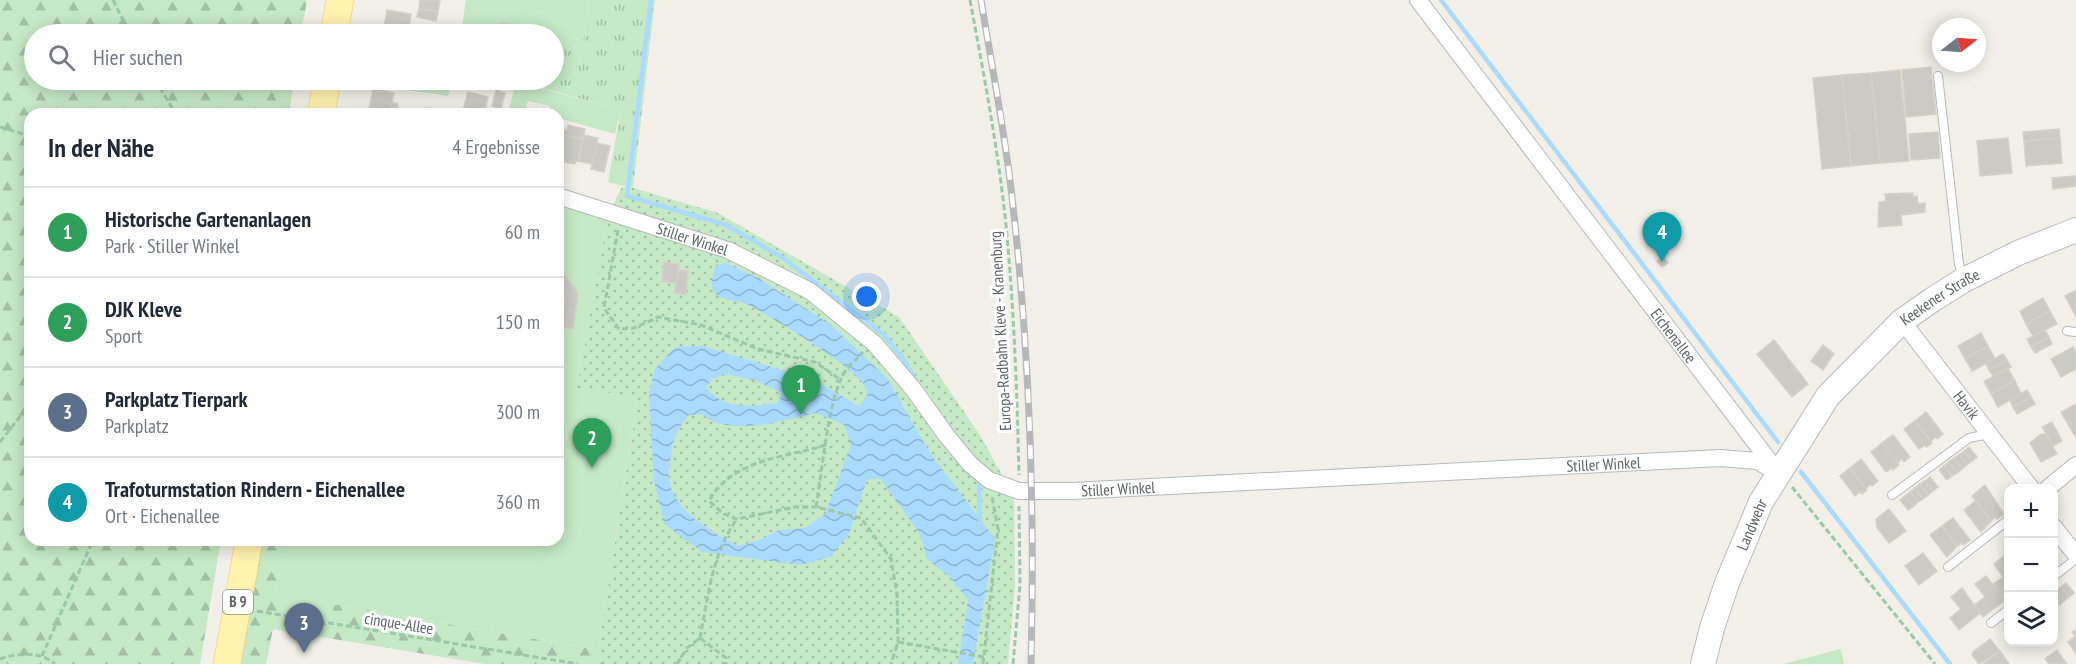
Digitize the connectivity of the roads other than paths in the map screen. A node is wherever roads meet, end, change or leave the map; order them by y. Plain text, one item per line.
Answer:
1 (340, 0) edge
2 (1418, 0) edge
3 (336, 24) edge
4 (1938, 76) dead end
5 (325, 90) edge
6 (322, 108) edge
7 (564, 198) edge
8 (2076, 230) edge
9 (1964, 280) junction
10 (1902, 321) junction
11 (1828, 396) joint
12 (1989, 434) junction
13 (2076, 465) edge
14 (1784, 482) junction
15 (2027, 484) edge
16 (2055, 484) edge
17 (1892, 495) dead end
18 (2004, 523) edge
19 (2058, 532) edge
20 (248, 546) edge
21 (2076, 557) edge
22 (1948, 567) dead end
23 (2058, 573) edge
24 (2004, 613) edge
25 (1991, 624) dead end
26 (226, 664) edge
27 (1703, 664) edge

1 - 3 main road
2 - 14 street, Eichenallee
4 - 9 lane
5 - 6 main road
7 - 14 street, Stiller Winkel
8 - 9 main road, Keekener Straße
9 - 10 main road, Keekener Straße
10 - 11 main road, Keekener Straße
10 - 12 street, Havik
11 - 14 main road, Landwehr
12 - 15 street, Havik
12 - 17 lane
13 - 16 street
14 - 27 main road, Landwehr
18 - 22 lane
19 - 21 street
20 - 26 main road, B 9
21 - 23 lane
24 - 25 lane

